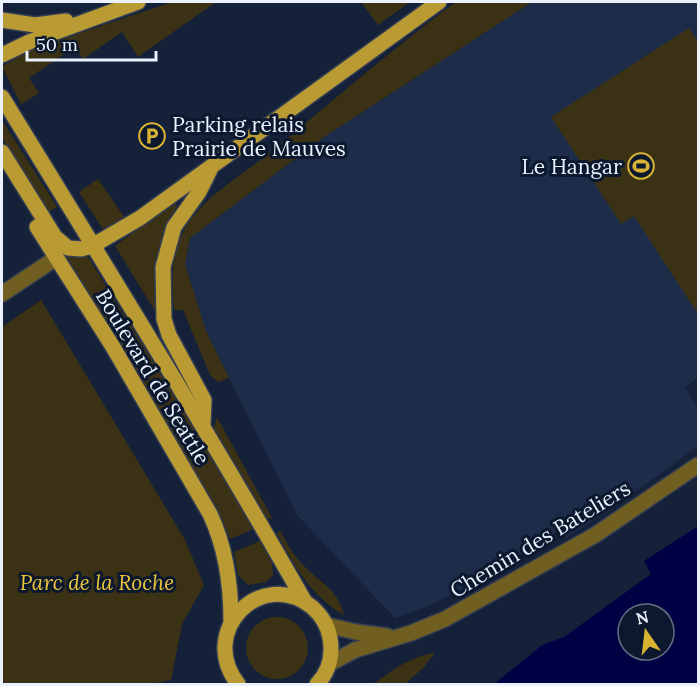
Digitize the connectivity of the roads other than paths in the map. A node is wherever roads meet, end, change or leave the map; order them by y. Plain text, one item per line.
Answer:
1 (138, 2) edge
2 (439, 2) edge
3 (96, 16) junction
4 (2, 20) edge
5 (2, 55) edge
6 (2, 97) edge
7 (2, 152) edge
8 (2, 167) edge
9 (210, 169) junction
10 (92, 246) junction
11 (56, 258) junction
12 (2, 294) edge
13 (203, 424) junction
14 (699, 465) edge
15 (305, 602) junction
16 (231, 621) junction
17 (326, 625) junction
18 (396, 637) junction
19 (329, 664) junction
20 (238, 684) edge
21 (317, 684) edge

1 - 3 main road
2 - 9 main road
3 - 4 main road
3 - 5 main road
6 - 10 main road, Boulevard de Seattle
7 - 10 main road
8 - 11 main road, Boulevard de Seattle
9 - 10 main road
9 - 13 main road
10 - 13 main road, Boulevard de Seattle
11 - 12 street
11 - 16 main road, Boulevard de Seattle
13 - 15 main road, Boulevard de Seattle
14 - 18 street, Chemin des Bateliers
15 - 16 main road
15 - 17 main road, Boulevard de Seattle
16 - 20 main road, Boulevard de Seattle
17 - 18 street, Chemin des Bateliers
17 - 19 main road
18 - 19 street, Chemin des Bateliers
19 - 21 main road

